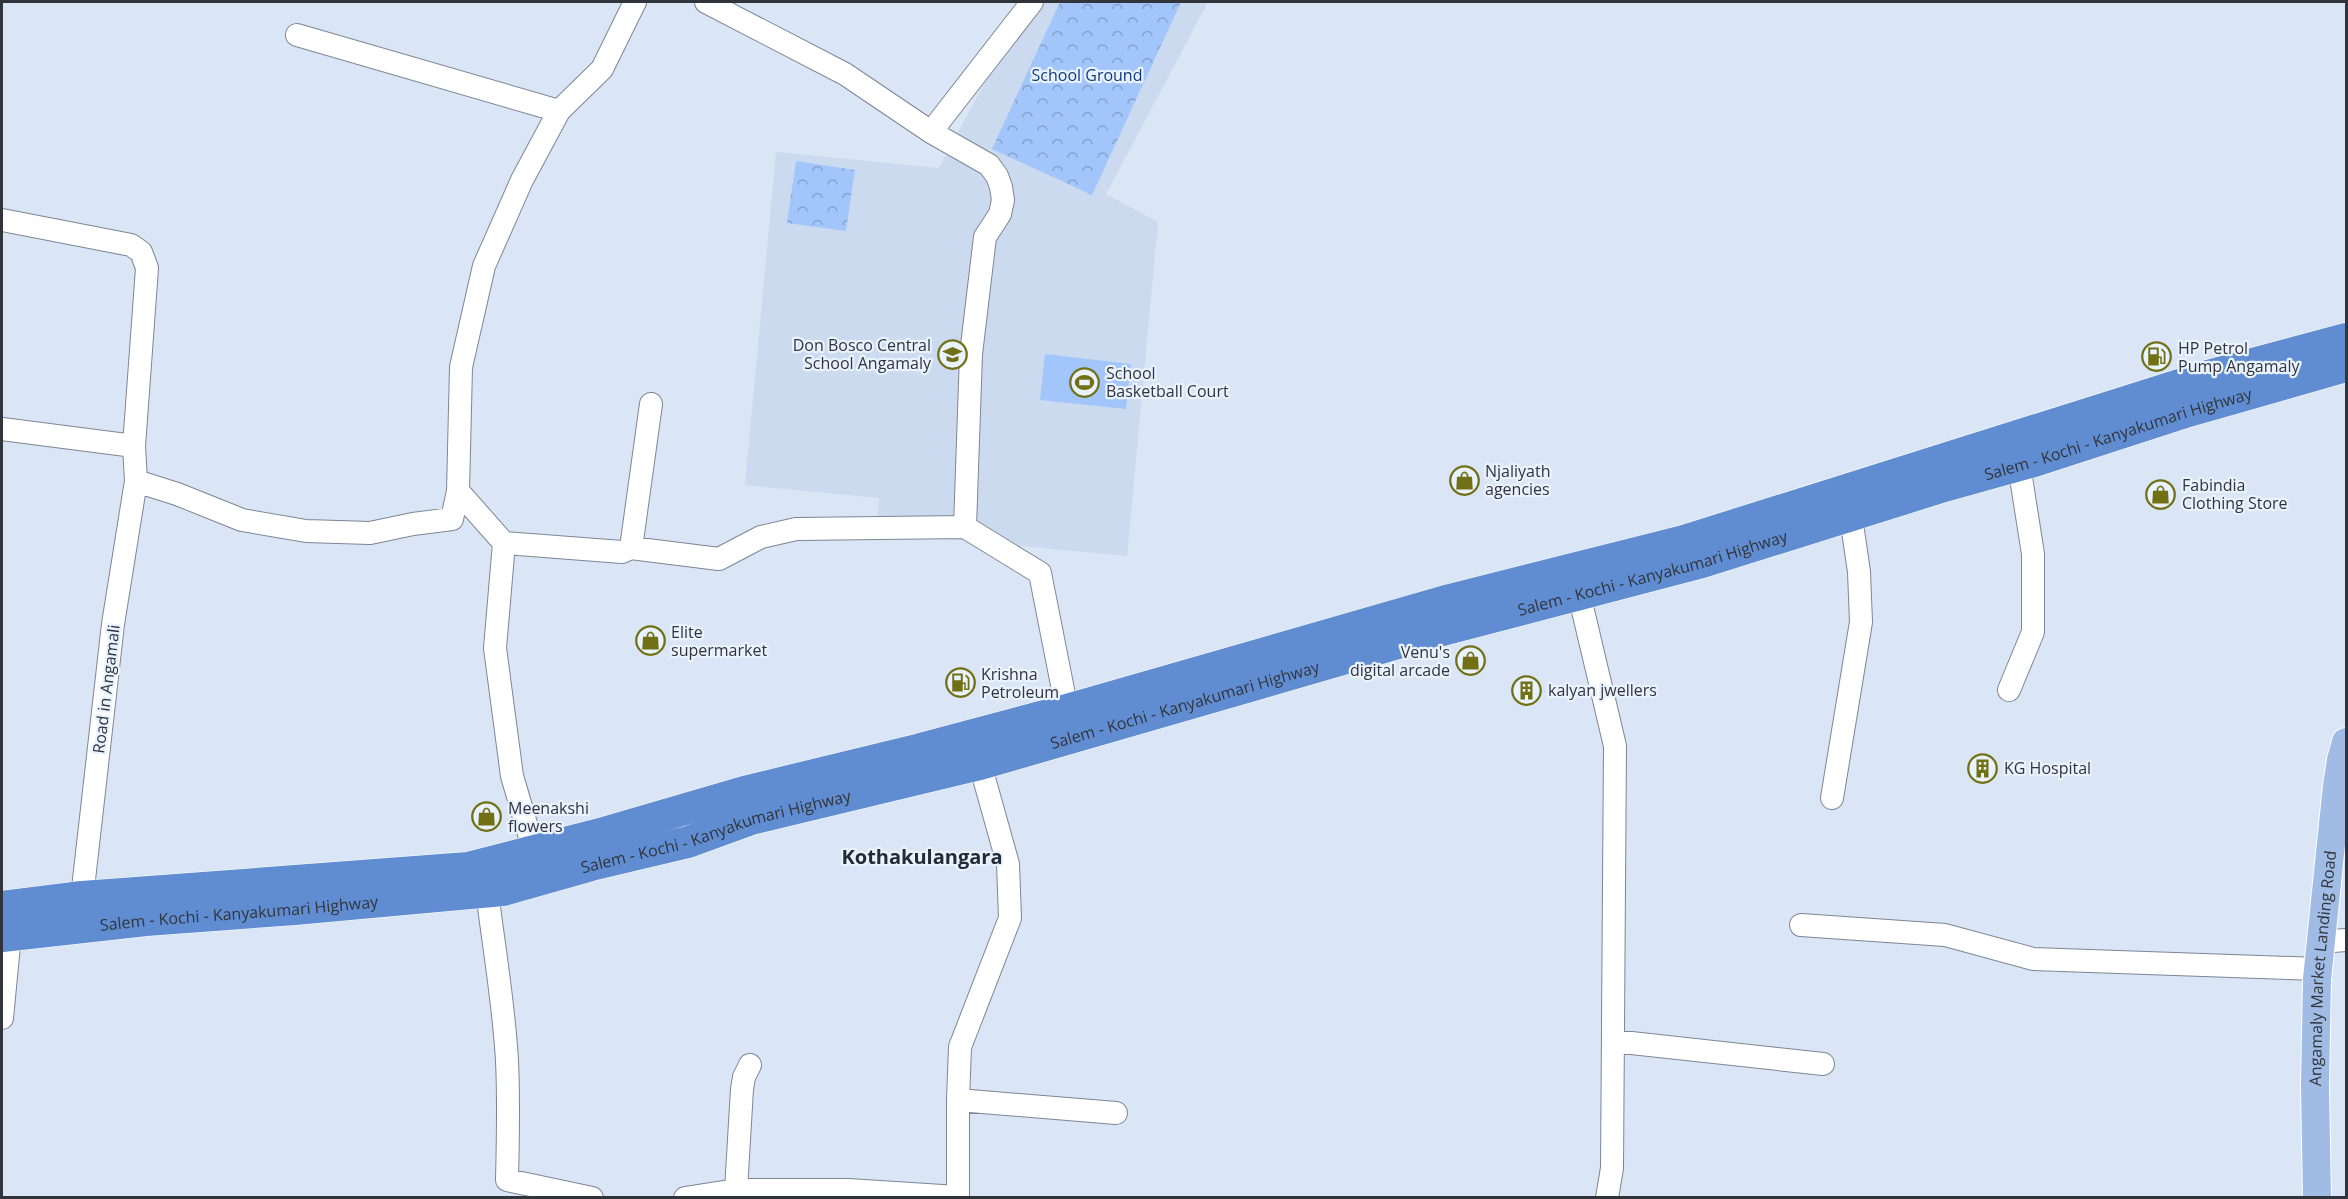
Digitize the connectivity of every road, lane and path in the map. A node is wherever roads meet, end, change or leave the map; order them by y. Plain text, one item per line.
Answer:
1 (635, 2) edge
2 (706, 2) edge
3 (1032, 2) edge
4 (297, 35) dead end
5 (559, 111) junction
6 (931, 132) junction
7 (2, 220) edge
8 (2346, 339) edge
9 (2346, 366) edge
10 (651, 404) dead end
11 (2, 429) edge
12 (134, 446) junction
13 (2019, 465) junction
14 (136, 481) junction
15 (458, 491) junction
16 (1851, 517) junction
17 (965, 527) junction
18 (504, 543) junction
19 (631, 548) junction
20 (1579, 594) junction
21 (2008, 690) dead end
22 (1067, 710) junction
23 (2346, 742) edge
24 (980, 764) junction
25 (1832, 798) dead end
26 (534, 851) junction
27 (487, 892) junction
28 (82, 897) junction
29 (1801, 925) dead end
30 (4, 926) edge
31 (2328, 950) edge
32 (2, 1018) edge
33 (1613, 1041) junction
34 (1823, 1064) dead end
35 (750, 1065) dead end
36 (958, 1100) junction
37 (1116, 1113) dead end
38 (513, 1190) edge
39 (736, 1190) junction
40 (592, 1197) edge
41 (685, 1197) edge
42 (958, 1197) edge
43 (1607, 1197) edge
44 (2317, 1197) edge

1 - 5 street
2 - 6 street
3 - 6 street
4 - 5 street
5 - 15 street
6 - 17 street
7 - 12 street, Road in Angamali
8 - 22 highway, Salem - Kochi - Kanyakumari Highway
9 - 13 highway, Salem - Kochi - Kanyakumari Highway
10 - 19 street
11 - 12 street
12 - 14 street, Road in Angamali
13 - 16 highway, Salem - Kochi - Kanyakumari Highway
13 - 21 street
14 - 15 street
14 - 28 street, Road in Angamali
15 - 18 street
16 - 20 highway, Salem - Kochi - Kanyakumari Highway
16 - 25 street
17 - 19 street
17 - 22 street
18 - 19 street
18 - 26 street
20 - 24 highway, Salem - Kochi - Kanyakumari Highway
20 - 33 street
22 - 26 highway, Salem - Kochi - Kanyakumari Highway
23 - 31 main road, Angamaly Market Landing Road
24 - 27 highway, Salem - Kochi - Kanyakumari Highway
24 - 36 street
26 - 28 highway, Salem - Kochi - Kanyakumari Highway
27 - 30 highway, Salem - Kochi - Kanyakumari Highway
27 - 38 street
28 - 30 highway, Salem - Kochi - Kanyakumari Highway
29 - 31 street
30 - 32 street
31 - 44 main road, Angamaly Market Landing Road
33 - 34 street
33 - 43 street
35 - 39 street
36 - 37 street
36 - 42 street
38 - 40 street
39 - 41 street
39 - 42 street

